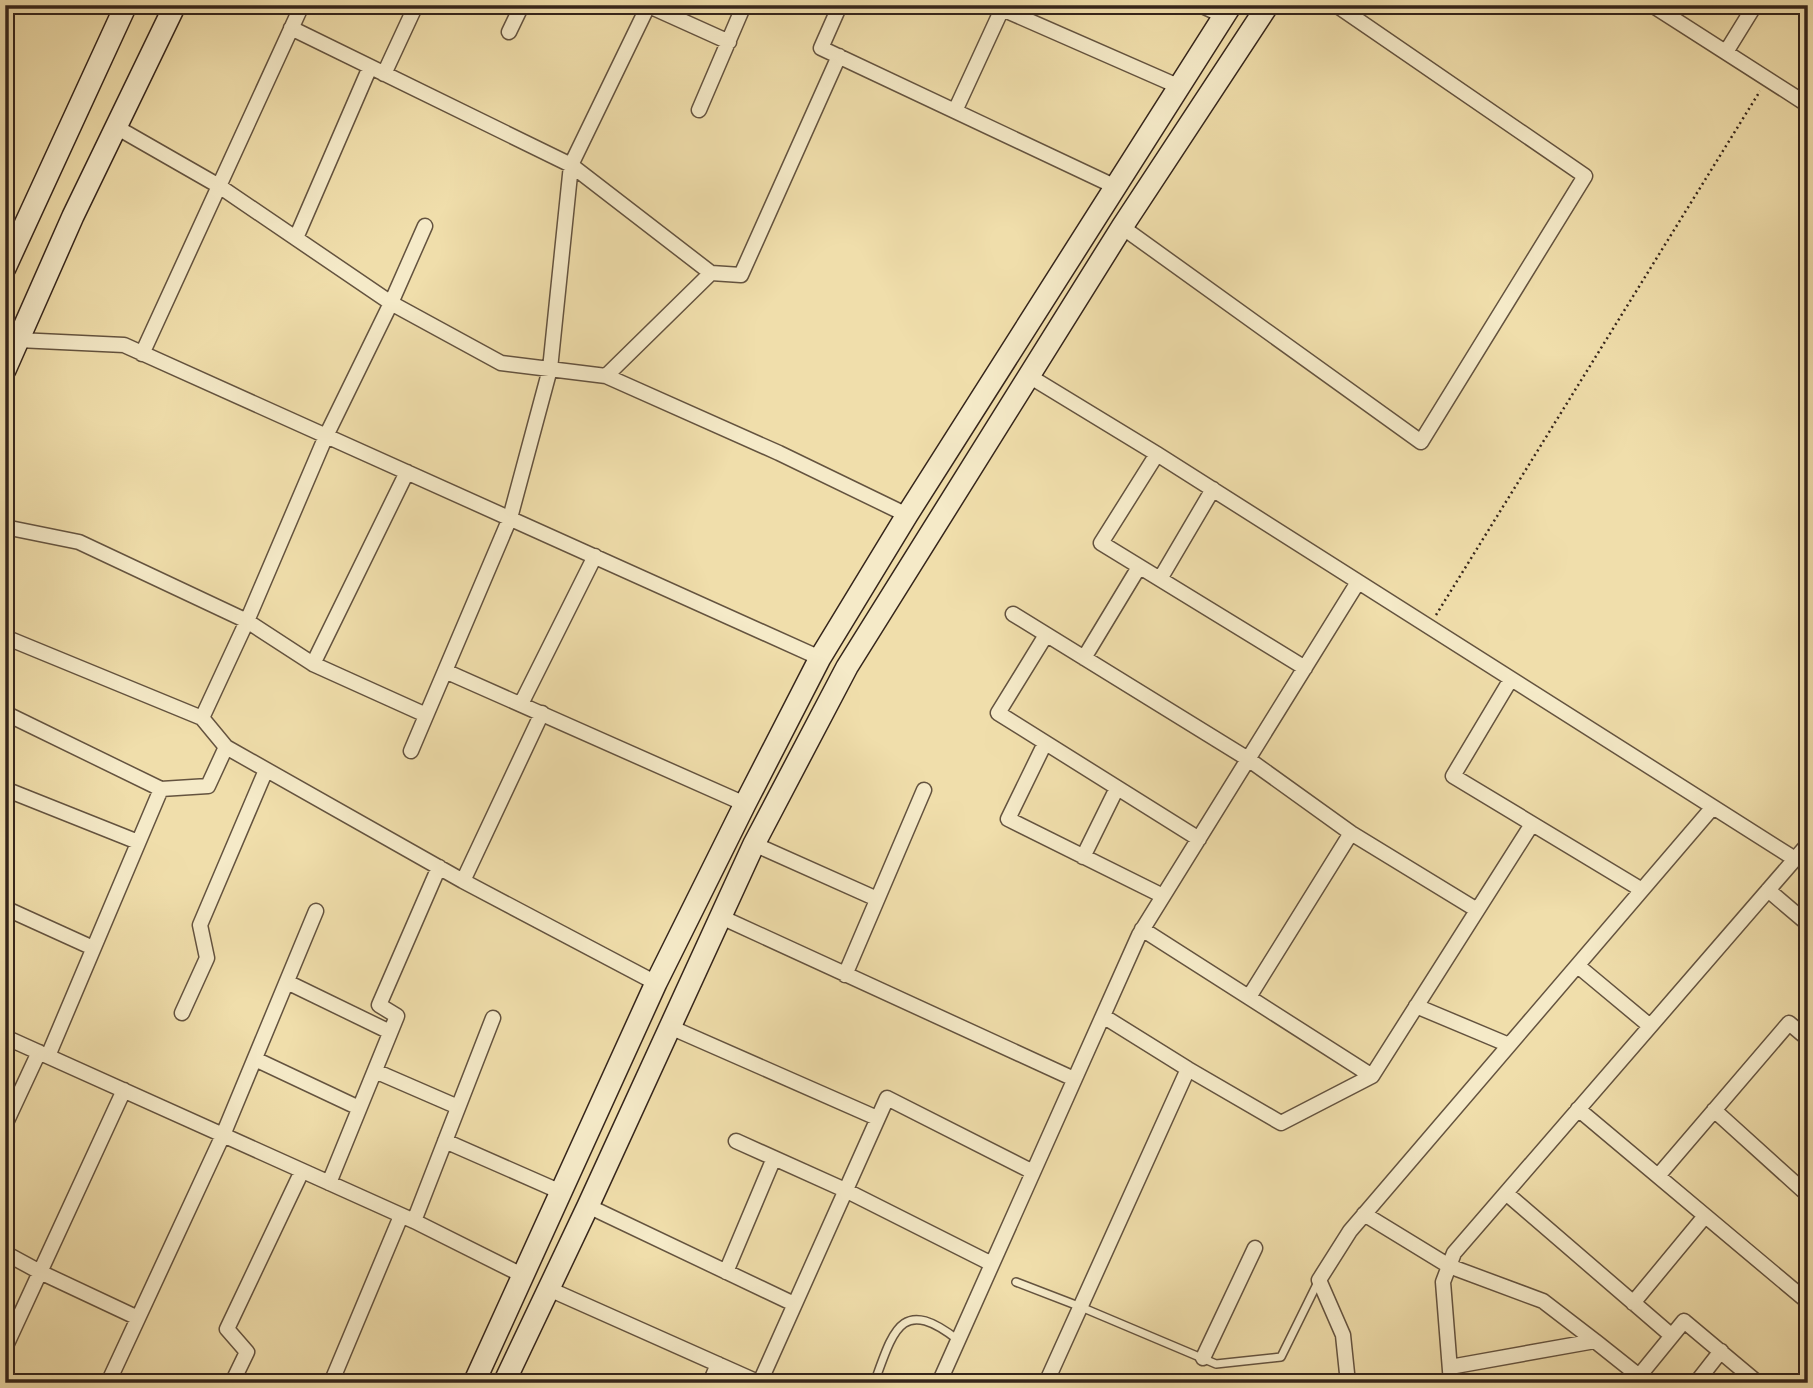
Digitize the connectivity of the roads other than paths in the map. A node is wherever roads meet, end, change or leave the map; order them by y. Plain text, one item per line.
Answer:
1 (126, 5) edge
2 (175, 5) edge
3 (302, 5) edge
4 (416, 5) edge
5 (522, 5) edge
6 (744, 5) edge
7 (840, 5) edge
8 (1200, 5) edge
9 (1268, 5) edge
10 (1336, 5) edge
11 (1652, 5) edge
12 (1755, 5) edge
13 (648, 6) edge
14 (997, 7) edge
15 (1228, 11) edge
16 (291, 28) junction
17 (509, 32) dead end
18 (729, 43) junction
19 (1726, 52) junction
20 (839, 56) junction
21 (370, 67) junction
22 (384, 74) junction
23 (1180, 87) junction
24 (1808, 104) edge
25 (699, 110) dead end
26 (955, 111) junction
27 (116, 127) junction
28 (571, 165) junction
29 (219, 186) junction
30 (1116, 187) junction
31 (425, 226) dead end
32 (1122, 227) junction
33 (296, 238) junction
34 (5, 268) edge
35 (711, 273) junction
36 (391, 303) junction
37 (18, 340) junction
38 (142, 354) junction
39 (550, 369) junction
40 (5, 370) edge
41 (606, 376) junction
42 (1029, 376) junction
43 (326, 436) junction
44 (1157, 454) junction
45 (407, 472) junction
46 (1213, 489) junction
47 (907, 515) junction
48 (510, 518) junction
49 (5, 527) edge
50 (595, 556) junction
51 (1139, 567) junction
52 (1160, 579) junction
53 (1358, 582) junction
54 (1013, 614) dead end
55 (247, 621) junction
56 (1046, 635) junction
57 (5, 637) edge
58 (820, 658) junction
59 (1084, 658) junction
60 (313, 664) junction
61 (1305, 668) junction
62 (446, 671) junction
63 (1511, 679) junction
64 (521, 704) junction
65 (5, 713) edge
66 (542, 713) junction
67 (426, 715) junction
68 (202, 718) junction
69 (1045, 743) junction
70 (226, 747) junction
71 (411, 751) dead end
72 (1248, 759) junction
73 (267, 770) junction
74 (1117, 788) junction
75 (5, 789) edge
76 (161, 789) junction
77 (924, 790) dead end
78 (745, 804) junction
79 (1713, 807) junction
80 (1532, 824) junction
81 (1351, 833) junction
82 (1199, 839) junction
83 (138, 842) junction
84 (754, 844) junction
85 (1808, 844) edge
86 (1083, 857) junction
87 (1794, 859) junction
88 (439, 867) junction
89 (463, 880) junction
90 (1642, 890) junction
91 (1768, 890) junction
92 (1163, 896) junction
93 (877, 899) junction
94 (5, 908) edge
95 (316, 911) dead end
96 (1477, 911) junction
97 (721, 917) junction
98 (1808, 924) edge
99 (1142, 929) junction
100 (93, 948) junction
101 (1578, 966) junction
102 (845, 975) junction
103 (287, 982) junction
104 (656, 983) junction
105 (1249, 997) junction
106 (1416, 1006) junction
107 (182, 1013) dead end
108 (1103, 1016) junction
109 (493, 1018) dead end
110 (1650, 1026) junction
111 (670, 1027) junction
112 (390, 1032) junction
113 (5, 1037) edge
114 (1808, 1040) edge
115 (1509, 1045) junction
116 (43, 1054) junction
117 (255, 1059) junction
118 (1188, 1069) junction
119 (374, 1071) junction
120 (1372, 1076) junction
121 (1074, 1079) junction
122 (124, 1090) junction
123 (458, 1107) junction
124 (359, 1108) junction
125 (1578, 1109) junction
126 (1714, 1110) junction
127 (877, 1118) junction
128 (5, 1125) edge
129 (223, 1135) junction
130 (445, 1141) junction
131 (736, 1141) dead end
132 (774, 1158) junction
133 (302, 1171) junction
134 (1033, 1172) junction
135 (1658, 1176) junction
136 (329, 1183) junction
137 (845, 1190) junction
138 (561, 1192) junction
139 (1506, 1193) junction
140 (1808, 1195) edge
141 (588, 1206) junction
142 (1364, 1214) junction
143 (1705, 1216) junction
144 (407, 1219) junction
145 (1255, 1248) dead end
146 (5, 1253) edge
147 (992, 1264) junction
148 (1449, 1266) junction
149 (40, 1272) junction
150 (726, 1272) junction
151 (524, 1276) junction
152 (1319, 1280) junction
153 (1016, 1282) dead end
154 (549, 1289) junction
155 (1808, 1302) edge
156 (1633, 1303) junction
157 (794, 1304) junction
158 (1081, 1307) junction
159 (138, 1318) junction
160 (1672, 1336) junction
161 (958, 1340) junction
162 (1595, 1340) junction
163 (5, 1348) edge
164 (1721, 1351) junction
165 (1203, 1358) junction
166 (718, 1364) junction
167 (1450, 1367) junction
168 (876, 1378) dead end
169 (1636, 1379) edge
170 (108, 1383) edge
171 (232, 1383) edge
172 (331, 1383) edge
173 (474, 1383) edge
174 (504, 1383) edge
175 (710, 1383) edge
176 (760, 1383) edge
177 (939, 1383) edge
178 (1046, 1383) edge
179 (1348, 1383) edge
180 (1451, 1383) edge
181 (1696, 1383) edge
182 (1758, 1383) edge

1 - 34 street
2 - 27 street
3 - 16 street
4 - 22 street
5 - 17 street
6 - 18 street
7 - 20 street
8 - 15 street
9 - 32 street
10 - 32 street
11 - 19 street
12 - 19 street
13 - 18 street
13 - 28 street
14 - 23 street
14 - 26 street
15 - 23 street
16 - 21 street
16 - 29 street
18 - 25 street
19 - 24 street
20 - 26 street
20 - 35 street
21 - 22 street
21 - 33 street
22 - 28 street
23 - 30 street
26 - 30 street
27 - 29 street
27 - 37 street
28 - 35 street
28 - 39 street
29 - 33 street
29 - 38 street
30 - 47 street
31 - 36 street
32 - 42 street
33 - 36 street
35 - 41 street
36 - 39 street
36 - 43 street
37 - 38 street
37 - 40 street
38 - 43 street
39 - 41 street
39 - 48 street
41 - 47 street
42 - 44 street
42 - 84 street
43 - 45 street
43 - 55 street
44 - 46 street
44 - 51 street
45 - 48 street
45 - 60 street
46 - 52 street
46 - 53 street
47 - 58 street
48 - 50 street
48 - 62 street
49 - 55 street
50 - 58 street
50 - 64 street
51 - 52 street
51 - 59 street
52 - 61 street
53 - 61 street
53 - 63 street
54 - 56 street
55 - 60 street
55 - 68 street
56 - 59 street
56 - 69 street
57 - 68 street
58 - 78 street
59 - 72 street
60 - 67 street
61 - 72 street
62 - 64 street
62 - 67 street
63 - 79 street
63 - 80 street
64 - 66 street
65 - 76 street
66 - 78 street
66 - 89 street
67 - 71 street
68 - 70 street
69 - 74 street
69 - 86 street
70 - 73 street
70 - 76 street
72 - 81 street
72 - 82 street
73 - 88 street
73 - 107 street
74 - 82 street
74 - 86 street
75 - 83 street
76 - 83 street
77 - 93 street
78 - 104 street
79 - 87 street
79 - 90 street
80 - 90 street
80 - 96 street
81 - 96 street
81 - 105 street
82 - 92 street
83 - 100 street
84 - 93 street
84 - 97 street
85 - 87 street
86 - 92 street
87 - 91 street
88 - 89 street
88 - 112 street
89 - 104 street
90 - 101 street
91 - 98 street
91 - 110 street
92 - 99 street
93 - 102 street
94 - 100 street
95 - 103 street
96 - 106 street
97 - 102 street
97 - 111 street
99 - 105 street
99 - 108 street
100 - 116 street
101 - 110 street
101 - 115 street
102 - 121 street
103 - 112 street
103 - 117 street
104 - 138 street
105 - 120 street
106 - 115 street
106 - 120 street
108 - 118 street
108 - 121 street
109 - 123 street
110 - 125 street
111 - 127 street
111 - 141 street
112 - 119 street
113 - 116 street
114 - 126 street
115 - 142 street
116 - 122 street
116 - 128 street
117 - 124 street
117 - 129 street
118 - 120 street
118 - 158 street
119 - 123 street
119 - 124 street
121 - 134 street
122 - 129 street
122 - 149 street
123 - 130 street
124 - 136 street
125 - 135 street
125 - 139 street
126 - 135 street
126 - 140 street
127 - 134 street
127 - 137 street
129 - 133 street
129 - 159 street
130 - 138 street
130 - 144 street
131 - 132 street
132 - 137 street
132 - 150 street
133 - 136 street
133 - 171 street
134 - 147 street
135 - 143 street
136 - 144 street
137 - 147 street
137 - 157 street
138 - 151 street
139 - 148 street
139 - 156 street
141 - 150 street
141 - 154 street
142 - 148 street
142 - 152 street
143 - 155 street
143 - 156 street
144 - 151 street
144 - 172 street
145 - 165 street
146 - 149 street
147 - 161 street
148 - 162 street
148 - 167 street
149 - 159 street
149 - 163 street
150 - 157 street
151 - 173 street
152 - 165 lane
152 - 179 street
153 - 158 lane
154 - 166 street
154 - 174 street
156 - 160 street
157 - 176 street
158 - 165 lane
158 - 178 street
159 - 170 street
160 - 164 street
160 - 169 street
161 - 168 lane
161 - 177 street
162 - 167 street
162 - 169 street
164 - 181 street
164 - 182 street
166 - 175 street
166 - 176 street
167 - 180 street

